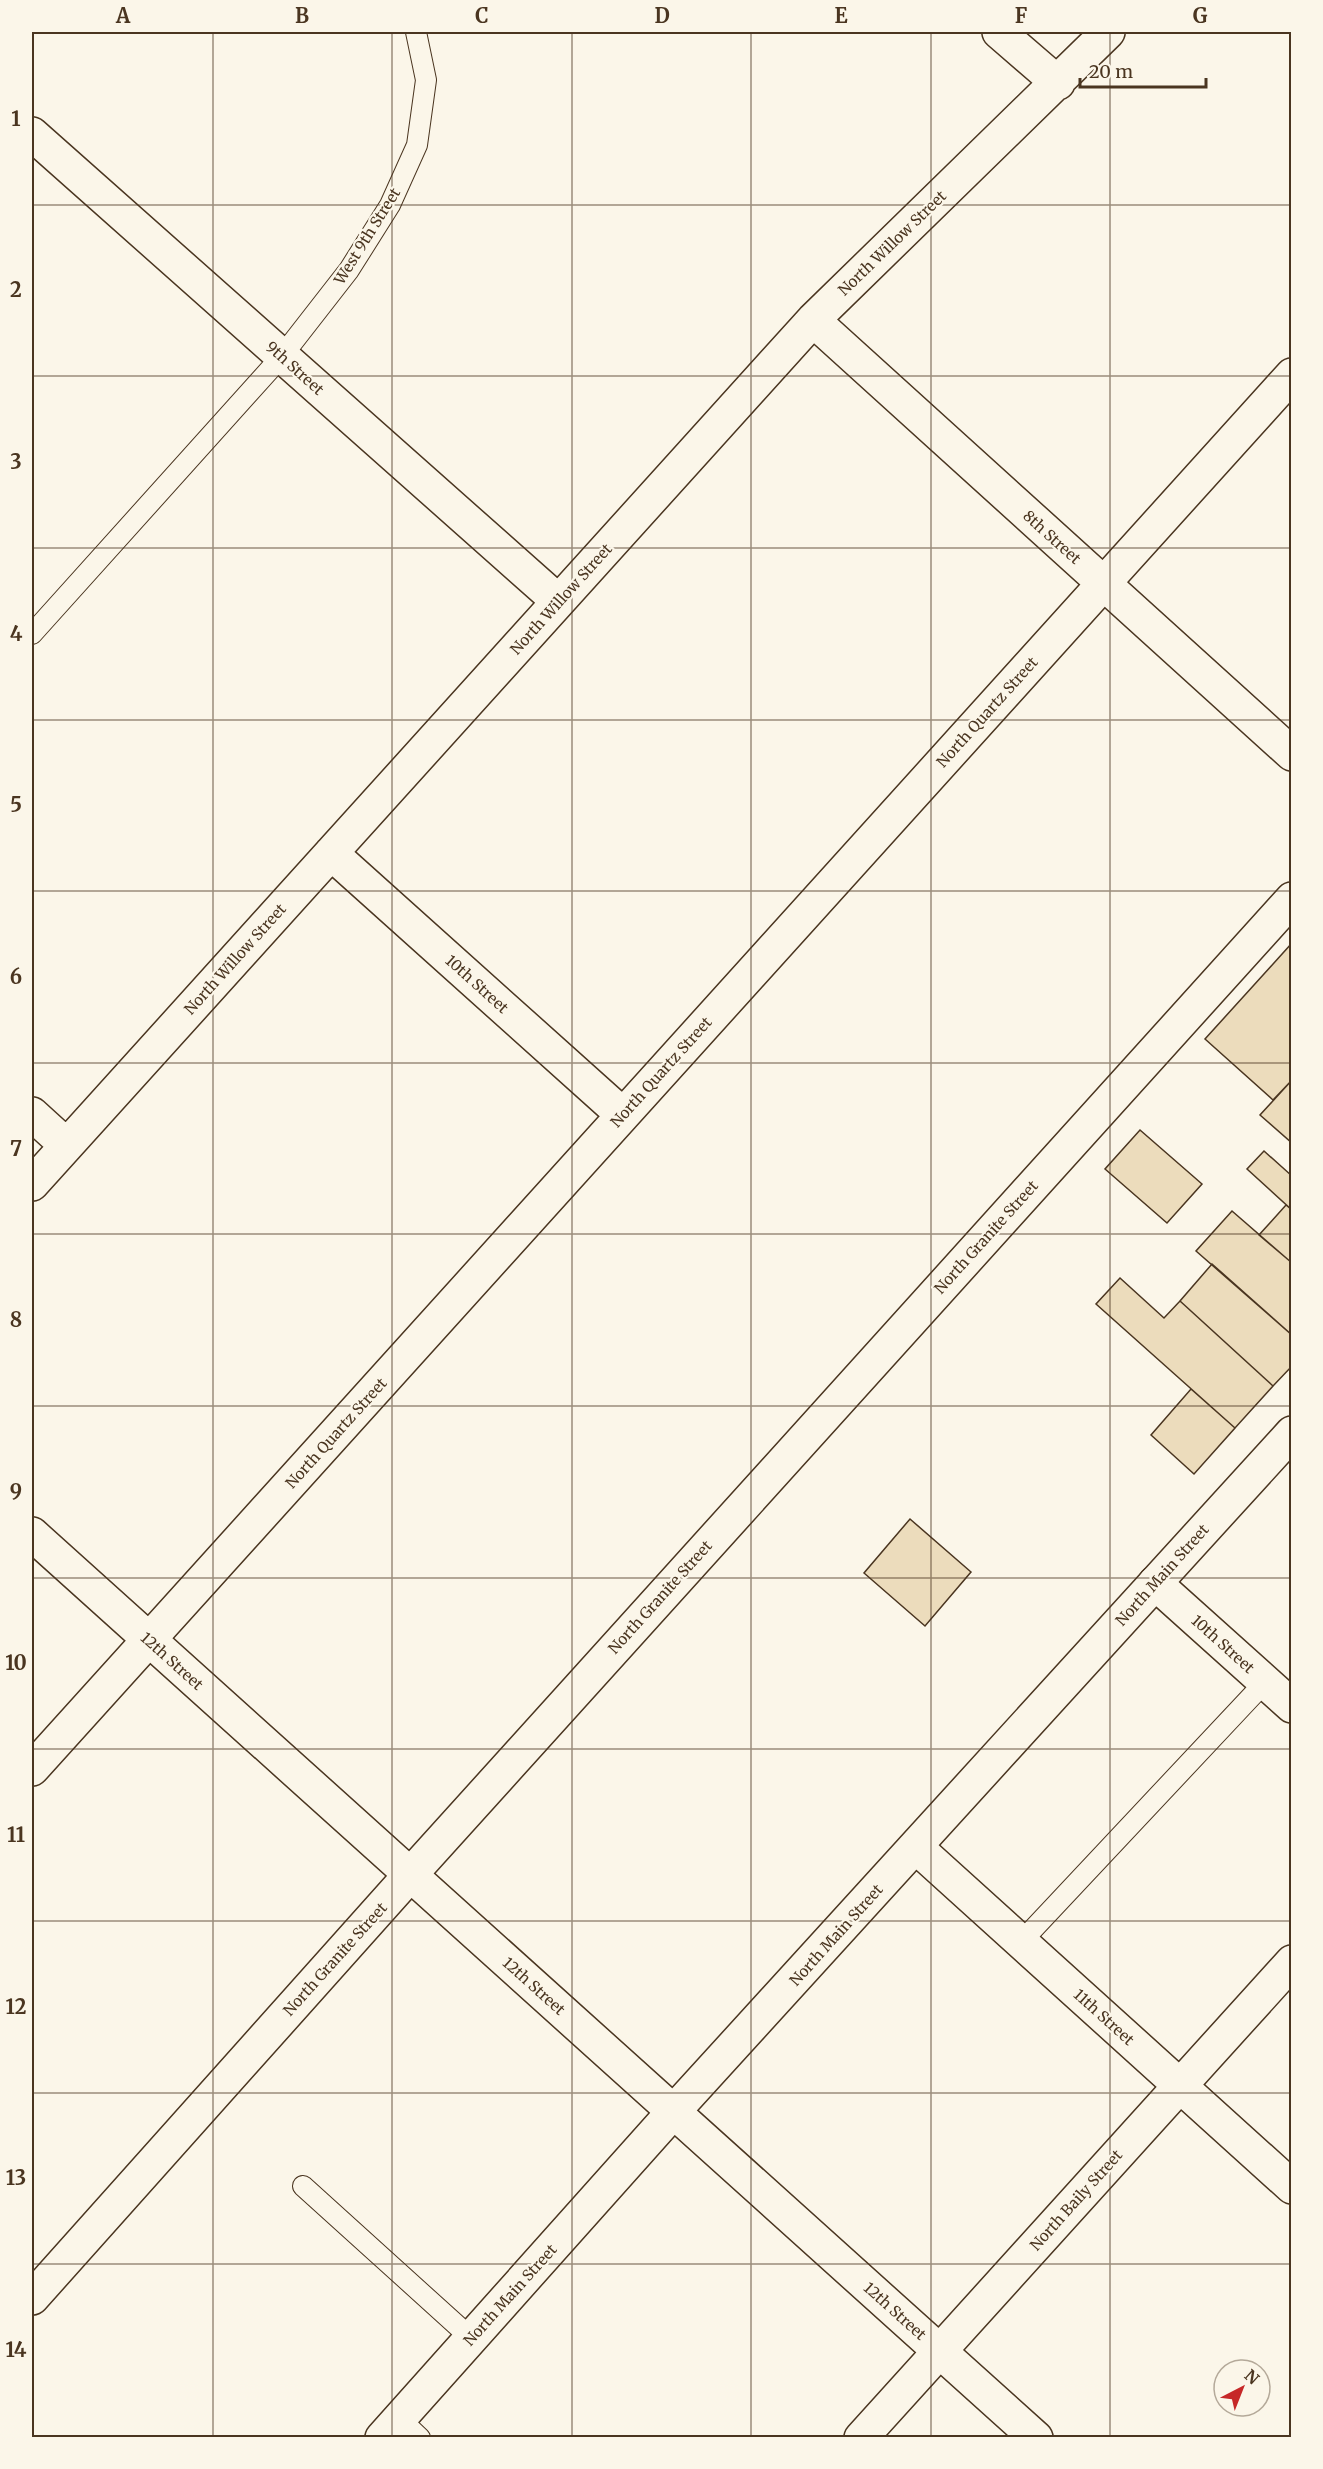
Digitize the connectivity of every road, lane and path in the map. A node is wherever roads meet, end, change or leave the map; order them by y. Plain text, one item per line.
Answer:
1 (416, 32) edge
2 (999, 32) edge
3 (1108, 32) edge
4 (1058, 83) junction
5 (32, 134) edge
6 (813, 320) junction
7 (282, 356) junction
8 (1292, 375) edge
9 (1104, 583) junction
10 (558, 602) junction
11 (32, 634) edge
12 (1292, 754) edge
13 (331, 853) junction
14 (1292, 899) edge
15 (32, 1114) edge
16 (622, 1115) junction
17 (66, 1145) junction
18 (32, 1184) edge
19 (1292, 1433) edge
20 (32, 1534) edge
21 (1155, 1583) junction
22 (149, 1640) junction
23 (1265, 1682) junction
24 (1292, 1706) edge
25 (32, 1769) edge
26 (916, 1847) junction
27 (410, 1875) junction
28 (1021, 1942) junction
29 (1292, 1962) edge
30 (1180, 2085) junction
31 (674, 2111) junction
32 (303, 2186) dead end
33 (1292, 2187) edge
34 (32, 2298) edge
35 (471, 2338) junction
36 (939, 2350) junction
37 (400, 2431) edge
38 (861, 2438) edge
39 (1036, 2438) edge

1 - 7 lane, West 9th Street
2 - 4 street
3 - 4 street, North Willow Street
4 - 6 street, North Willow Street
5 - 7 street, 9th Street
6 - 9 street, 8th Street
6 - 10 street, North Willow Street
7 - 10 street, 9th Street
7 - 11 lane, West 9th Street
8 - 9 street, North Quartz Street
9 - 12 street, 8th Street
9 - 16 street, North Quartz Street
10 - 13 street, North Willow Street
13 - 16 street, 10th Street
13 - 17 street, North Willow Street
14 - 27 street, North Granite Street
15 - 17 street
16 - 22 street, North Quartz Street
17 - 18 street, North Willow Street
19 - 21 street, North Main Street
20 - 22 street, 12th Street
21 - 23 street, 10th Street
21 - 26 street, North Main Street
22 - 25 street, North Quartz Street
22 - 27 street, 12th Street
23 - 24 street, 10th Street
23 - 28 lane
26 - 28 street, 11th Street
26 - 31 street, North Main Street
27 - 31 street, 12th Street
27 - 34 street, North Granite Street
28 - 30 street, 11th Street
29 - 30 street, North Baily Street
30 - 33 street, 11th Street
30 - 36 street, North Baily Street
31 - 35 street, North Main Street
31 - 36 street, 12th Street
32 - 35 lane
35 - 37 street, North Main Street
36 - 38 street, North Baily Street
36 - 39 street, 12th Street

